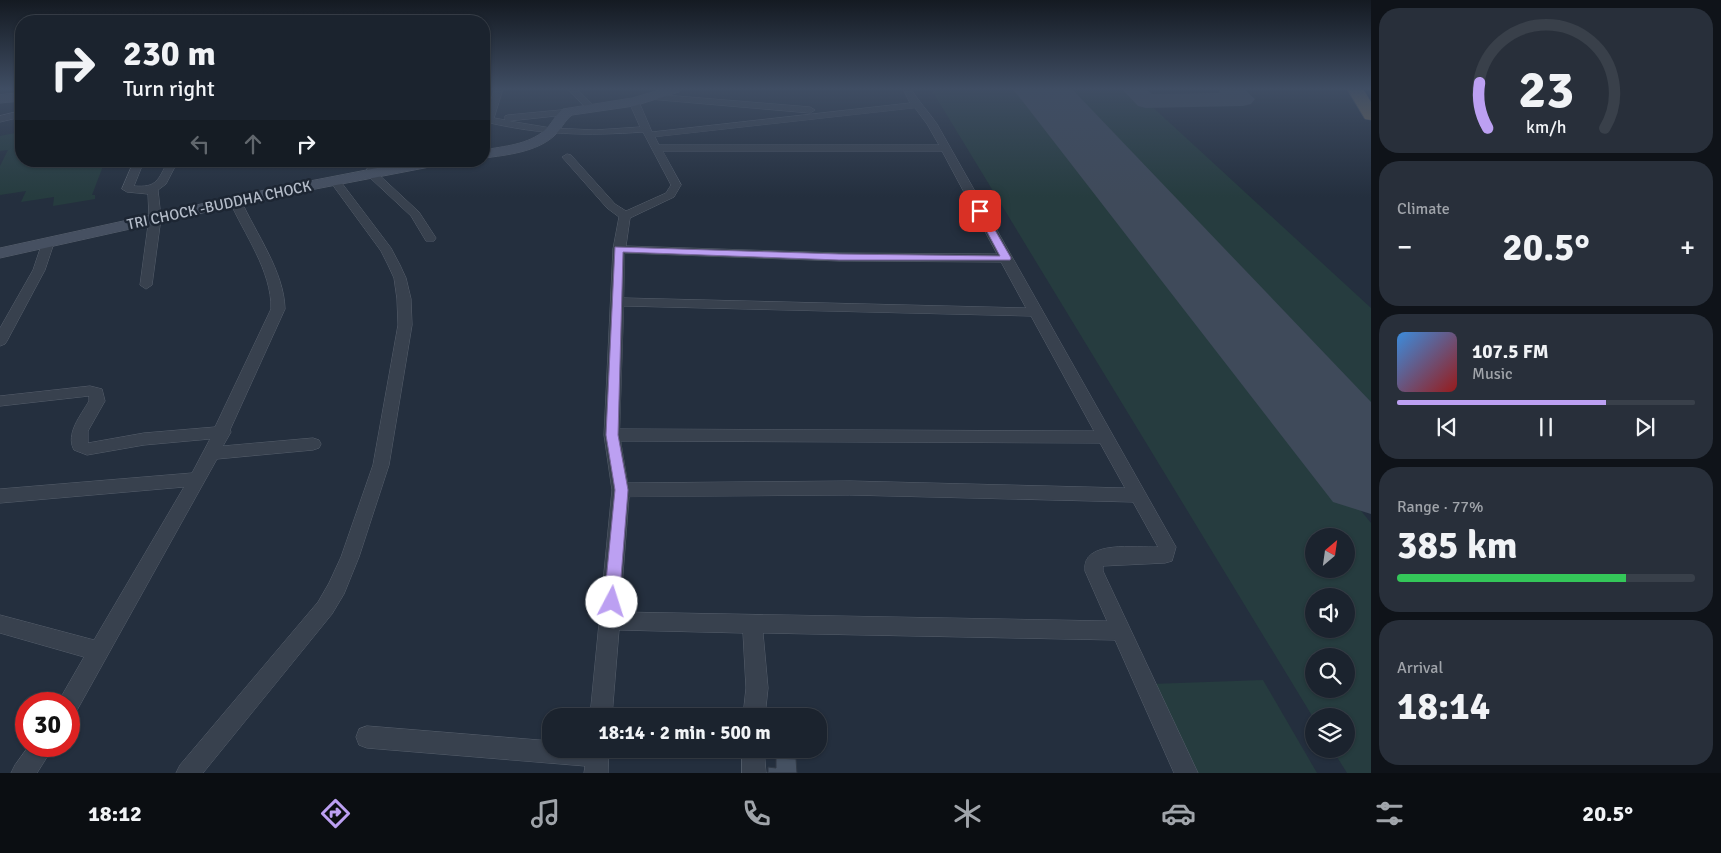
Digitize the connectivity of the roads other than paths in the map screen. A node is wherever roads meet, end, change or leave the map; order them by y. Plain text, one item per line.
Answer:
1 (516, 125) edge
2 (555, 125) edge
3 (645, 125) edge
4 (745, 125) edge
5 (931, 125) edge
6 (551, 131) junction
7 (651, 137) junction
8 (944, 148) junction
9 (490, 153) edge
10 (567, 157) dead end
11 (136, 167) edge
12 (171, 167) edge
13 (373, 167) edge
14 (334, 180) junction
15 (151, 190) junction
16 (235, 200) junction
17 (625, 216) junction
18 (155, 218) junction
19 (430, 238) dead end
20 (48, 243) junction
21 (619, 249) junction
22 (0, 253) edge
23 (1006, 258) junction
24 (146, 285) dead end
25 (617, 302) junction
26 (1035, 312) junction
27 (0, 341) edge
28 (0, 401) edge
29 (223, 432) junction
30 (612, 435) junction
31 (1106, 437) junction
32 (313, 444) dead end
33 (212, 453) junction
34 (197, 479) junction
35 (621, 490) junction
36 (0, 496) edge
37 (1139, 496) junction
38 (610, 620) junction
39 (0, 624) edge
40 (752, 624) junction
41 (1120, 631) junction
42 (98, 651) junction
43 (75, 692) edge
44 (602, 708) edge
45 (755, 708) edge
46 (367, 737) dead end
47 (35, 757) edge
48 (753, 758) edge
49 (597, 759) edge
50 (23, 773) edge
51 (188, 773) edge
52 (754, 773) edge
53 (1186, 773) edge

1 - 6 street
2 - 6 street
3 - 7 street
4 - 7 street
5 - 8 street
6 - 7 street
6 - 9 street
7 - 8 street
7 - 17 street
8 - 23 street
10 - 17 street
11 - 15 street
12 - 15 street
13 - 14 street, TRI CHOCK -BUDDHA CHOCK
13 - 19 street
14 - 16 street, TRI CHOCK -BUDDHA CHOCK
14 - 51 street
15 - 18 street
16 - 18 street, TRI CHOCK -BUDDHA CHOCK
16 - 29 street
17 - 21 street
18 - 20 street, TRI CHOCK -BUDDHA CHOCK
18 - 24 street
20 - 22 street, TRI CHOCK -BUDDHA CHOCK
20 - 27 street
21 - 23 street
21 - 25 street
23 - 26 street
25 - 26 street
25 - 30 street
26 - 31 street
28 - 29 street
29 - 33 street
30 - 31 street
30 - 35 street
31 - 37 street
32 - 33 street
33 - 34 street
34 - 36 street
34 - 42 street
35 - 37 street
35 - 38 street
37 - 41 street
38 - 40 street
38 - 44 street
39 - 42 street
40 - 41 street
40 - 45 street
41 - 53 street
42 - 43 street
46 - 49 street
47 - 50 street
48 - 52 street

